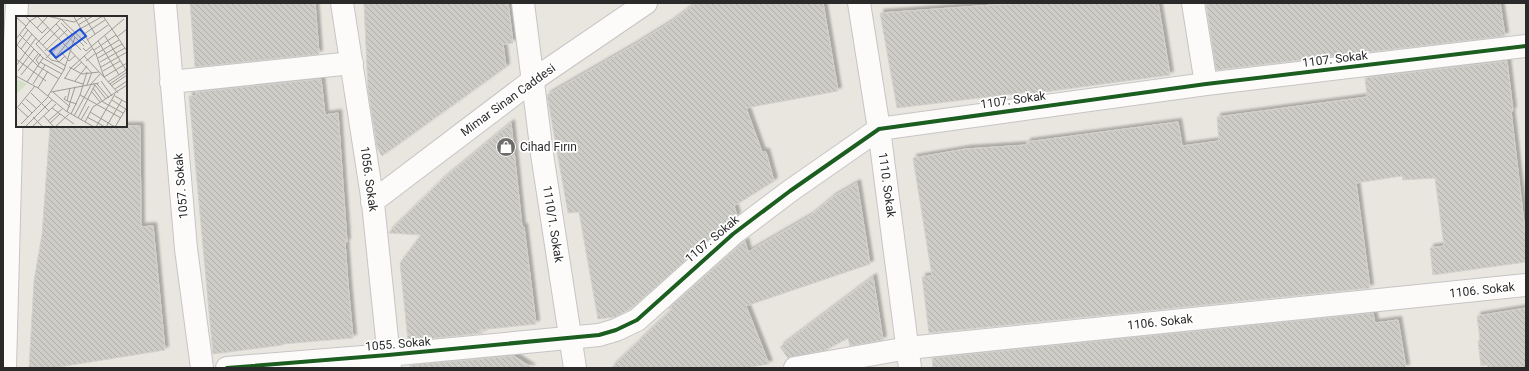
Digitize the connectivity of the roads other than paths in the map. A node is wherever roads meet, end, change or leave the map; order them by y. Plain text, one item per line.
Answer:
1 (17, 3) edge
2 (165, 3) edge
3 (342, 3) edge
4 (523, 3) edge
5 (646, 3) edge
6 (859, 3) edge
7 (1193, 3) edge
8 (1526, 46) edge
9 (352, 63) junction
10 (533, 80) junction
11 (172, 82) junction
12 (1206, 84) junction
13 (7, 104) edge
14 (879, 129) junction
15 (372, 202) junction
16 (1526, 285) edge
17 (570, 337) junction
18 (909, 358) edge
19 (389, 362) edge
20 (5, 368) edge
21 (202, 368) edge
22 (227, 368) edge
23 (575, 368) edge
24 (795, 368) edge

1 - 13 street
2 - 11 street, 1057. Sokak
3 - 9 street, 1056. Sokak
4 - 10 street, 1110/1. Sokak
5 - 10 street, Mimar Sinan Caddesi
6 - 14 street, 1110. Sokak
7 - 12 street
8 - 12 street, 1107. Sokak
9 - 11 street
9 - 15 street, 1056. Sokak
10 - 15 street, Mimar Sinan Caddesi
10 - 17 street, 1110/1. Sokak
11 - 21 street, 1057. Sokak
12 - 14 street, 1107. Sokak
13 - 20 street
14 - 17 street, 1107. Sokak
14 - 18 street, 1110. Sokak
15 - 19 street, 1056. Sokak
16 - 18 street, 1106. Sokak
17 - 19 street, 1055. Sokak
17 - 23 street, 1110/1. Sokak
18 - 24 street, 1106. Sokak
19 - 22 street, 1055. Sokak

